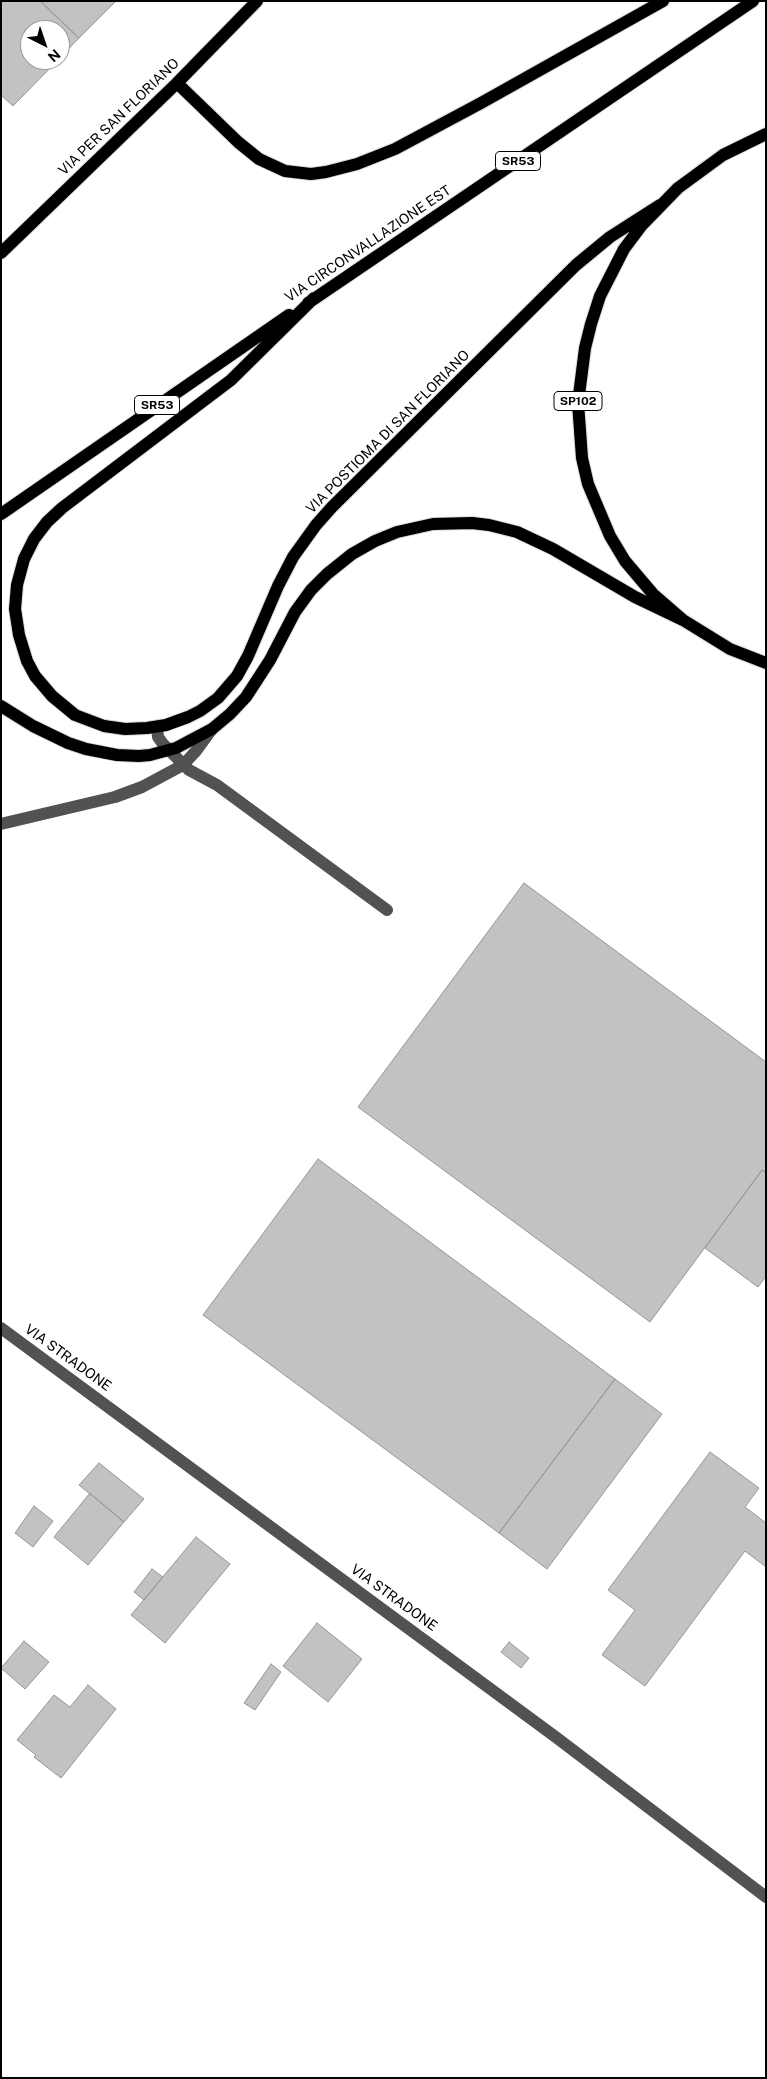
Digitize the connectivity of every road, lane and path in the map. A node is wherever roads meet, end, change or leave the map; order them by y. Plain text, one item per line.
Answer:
1 (257, 1) edge
2 (663, 1) edge
3 (753, 1) edge
4 (177, 83) junction
5 (766, 134) edge
6 (660, 204) junction
7 (1, 253) edge
8 (314, 298) junction
9 (1, 514) edge
10 (683, 620) junction
11 (766, 663) edge
12 (1, 706) edge
13 (157, 727) junction
14 (212, 729) junction
15 (168, 750) junction
16 (183, 765) junction
17 (1, 824) edge
18 (387, 910) dead end
19 (1, 1328) edge
20 (766, 1897) edge

1 - 4 main road, VIA PER SAN FLORIANO
2 - 4 main road
3 - 8 main road, VIA CIRCONVALLAZIONE EST / SR53
4 - 7 main road, VIA PER SAN FLORIANO
5 - 6 main road, VIA POSTIOMA DI SAN FLORIANO / SP102
6 - 10 main road, VIA POSTIOMA DI SAN FLORIANO / SP102
6 - 13 main road, VIA POSTIOMA DI SAN FLORIANO
8 - 9 main road, VIA CIRCONVALLAZIONE EST / SR53
8 - 13 main road, VIA POSTIOMA DI SAN FLORIANO
10 - 11 main road, VIA POSTIOMA DI SAN FLORIANO / SP102
10 - 14 main road, VIA POSTIOMA DI SAN FLORIANO
12 - 15 main road, VIA POSTIOMA DI SAN FLORIANO
13 - 15 street
14 - 15 main road, VIA POSTIOMA DI SAN FLORIANO
14 - 16 street
15 - 16 street
16 - 17 street
16 - 18 street
19 - 20 street, VIA STRADONE

